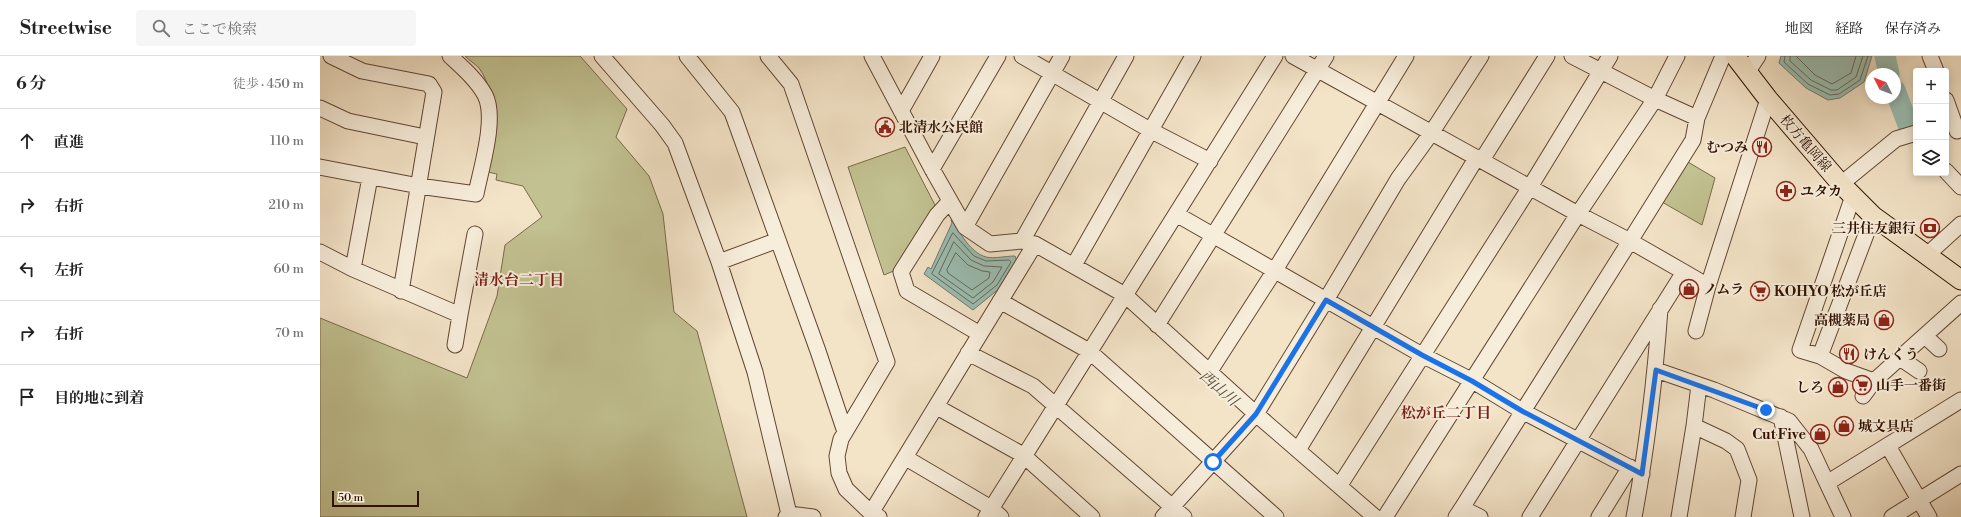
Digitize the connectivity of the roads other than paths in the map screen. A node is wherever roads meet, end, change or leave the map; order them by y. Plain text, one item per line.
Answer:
1 (331, 56) edge
2 (450, 56) edge
3 (602, 56) edge
4 (687, 56) edge
5 (768, 56) edge
6 (872, 56) edge
7 (932, 56) edge
8 (998, 56) edge
9 (1022, 56) edge
10 (1062, 56) edge
11 (1126, 56) edge
12 (1193, 56) edge
13 (1275, 56) edge
14 (1293, 56) edge
15 (1326, 56) edge
16 (1406, 56) edge
17 (1481, 56) edge
18 (1547, 56) edge
19 (1572, 56) edge
20 (1610, 56) edge
21 (1677, 56) edge
22 (1723, 56) edge
23 (1735, 56) edge
24 (1930, 56) edge
25 (1753, 63) edge
26 (1935, 68) edge
27 (1318, 70) junction
28 (1601, 70) junction
29 (1052, 73) junction
30 (1655, 99) junction
31 (1768, 99) junction
32 (1101, 102) junction
33 (1376, 102) junction
34 (1947, 104) edge
35 (320, 108) edge
36 (901, 111) junction
37 (1697, 118) junction
38 (1150, 130) junction
39 (1955, 131) edge
40 (1432, 132) junction
41 (1913, 136) edge
42 (425, 137) junction
43 (1480, 159) junction
44 (1210, 161) junction
45 (932, 169) junction
46 (321, 170) edge
47 (1949, 174) edge
48 (370, 177) junction
49 (419, 186) junction
50 (1530, 187) junction
51 (1961, 187) edge
52 (1847, 190) junction
53 (950, 201) junction
54 (1176, 214) junction
55 (1578, 214) junction
56 (1873, 216) junction
57 (1961, 224) edge
58 (965, 227) junction
59 (475, 234) dead end
60 (1214, 236) junction
61 (778, 240) junction
62 (1630, 241) junction
63 (1029, 243) junction
64 (320, 252) edge
65 (1927, 255) junction
66 (719, 262) junction
67 (1074, 265) junction
68 (353, 269) junction
69 (1275, 270) junction
70 (1684, 272) junction
71 (1961, 280) edge
72 (1708, 286) junction
73 (401, 291) junction
74 (1125, 295) junction
75 (1326, 300) junction
76 (1000, 301) junction
77 (1961, 303) edge
78 (1660, 306) junction
79 (460, 315) junction
80 (1157, 324) junction
81 (1372, 327) junction
82 (1696, 331) dead end
83 (980, 334) junction
84 (1925, 336) junction
85 (455, 345) dead end
86 (1939, 349) dead end
87 (1089, 351) junction
88 (968, 353) junction
89 (1422, 355) junction
90 (1820, 356) junction
91 (1900, 358) junction
92 (1656, 370) junction
93 (1210, 371) junction
94 (1919, 371) dead end
95 (1472, 381) junction
96 (1874, 381) junction
97 (1699, 385) junction
98 (1863, 396) dead end
99 (1961, 400) edge
100 (1055, 404) junction
101 (937, 407) junction
102 (1522, 411) junction
103 (1256, 414) junction
104 (1781, 417) junction
105 (1694, 426) junction
106 (845, 432) junction
107 (1577, 439) junction
108 (1888, 446) junction
109 (1298, 450) junction
110 (1023, 455) junction
111 (906, 458) junction
112 (1213, 462) junction
113 (1636, 470) junction
114 (1961, 474) edge
115 (1827, 483) junction
116 (1340, 485) junction
117 (1919, 501) junction
118 (1167, 512) edge
119 (1459, 512) edge
120 (993, 514) edge
121 (788, 515) edge
122 (875, 515) edge
123 (1375, 516) edge
124 (813, 517) edge
125 (1092, 517) edge
126 (1184, 517) edge
127 (1276, 517) edge
128 (1480, 517) edge
129 (1530, 517) edge
130 (1599, 517) edge
131 (1634, 517) edge
132 (1679, 517) edge
133 (1743, 517) edge
134 (1802, 517) edge
135 (1843, 517) edge
136 (1892, 517) edge
137 (1929, 517) edge

1 - 42 street
2 - 49 street
3 - 66 street
4 - 61 street
5 - 106 street
6 - 36 street
7 - 36 street
8 - 45 street
9 - 29 street
10 - 29 street
11 - 32 street
12 - 38 street
13 - 44 street
14 - 27 street
15 - 27 street
16 - 33 street
17 - 40 street
18 - 43 street
19 - 28 street
20 - 28 street
21 - 30 street
22 - 37 street
23 - 25 main road, 枚方亀岡線
24 - 26 street
25 - 31 main road, 枚方亀岡線
27 - 33 street
27 - 60 street
28 - 30 street
28 - 50 street
29 - 32 street
29 - 58 street
30 - 37 street
30 - 55 street
31 - 52 main road, 枚方亀岡線
31 - 72 street
32 - 38 street
32 - 63 street
33 - 40 street
33 - 69 street
34 - 39 street
35 - 42 street
36 - 45 street
37 - 62 street
38 - 44 street
38 - 67 street
40 - 43 street
40 - 75 street
41 - 52 street
42 - 49 street
43 - 50 street
43 - 81 street
44 - 54 street
45 - 53 street
46 - 48 street
47 - 51 street
48 - 49 street
48 - 68 street
49 - 73 street
50 - 55 street
50 - 89 street
52 - 56 main road, 枚方亀岡線
52 - 90 street
53 - 58 street
53 - 83 street
54 - 60 street
54 - 74 street
55 - 62 street
55 - 95 street
56 - 65 main road, 枚方亀岡線
56 - 90 street
57 - 65 street
58 - 63 street
59 - 79 street
60 - 69 street
60 - 80 street
61 - 66 street
61 - 106 street
62 - 70 street
62 - 102 street
63 - 67 street
63 - 76 street
64 - 68 street
65 - 71 main road, 枚方亀岡線
66 - 121 street
67 - 74 street
68 - 73 street
69 - 75 street
69 - 93 street
70 - 72 street
70 - 78 street
72 - 82 street
73 - 79 street
74 - 80 street
74 - 87 street
75 - 81 street
75 - 103 street
76 - 83 street
76 - 87 street
77 - 84 street
78 - 92 street
78 - 107 street
79 - 85 street
80 - 93 street
81 - 89 street
81 - 109 street
83 - 88 street
84 - 86 street
84 - 91 street
87 - 100 street
87 - 112 street
88 - 100 street
88 - 101 street
89 - 95 street
89 - 116 street
90 - 96 street
91 - 94 street
91 - 96 street
92 - 97 street
92 - 113 street
93 - 103 street
95 - 102 street
95 - 123 street
96 - 98 street
97 - 104 street
97 - 105 street
99 - 108 street
100 - 110 street
100 - 118 street
101 - 110 street
101 - 111 street
102 - 107 street
102 - 119 street
103 - 109 street
103 - 112 street
104 - 115 street
104 - 134 street
105 - 132 street
105 - 133 street
106 - 122 street
107 - 113 street
107 - 129 street
108 - 115 street
108 - 117 street
109 - 116 street
110 - 120 street
110 - 125 street
111 - 120 street
111 - 122 street
112 - 118 street
112 - 127 street
113 - 130 street
113 - 131 street
114 - 117 street
115 - 135 street
116 - 123 street
117 - 136 street
117 - 137 street
118 - 126 street
119 - 128 street
121 - 124 street

